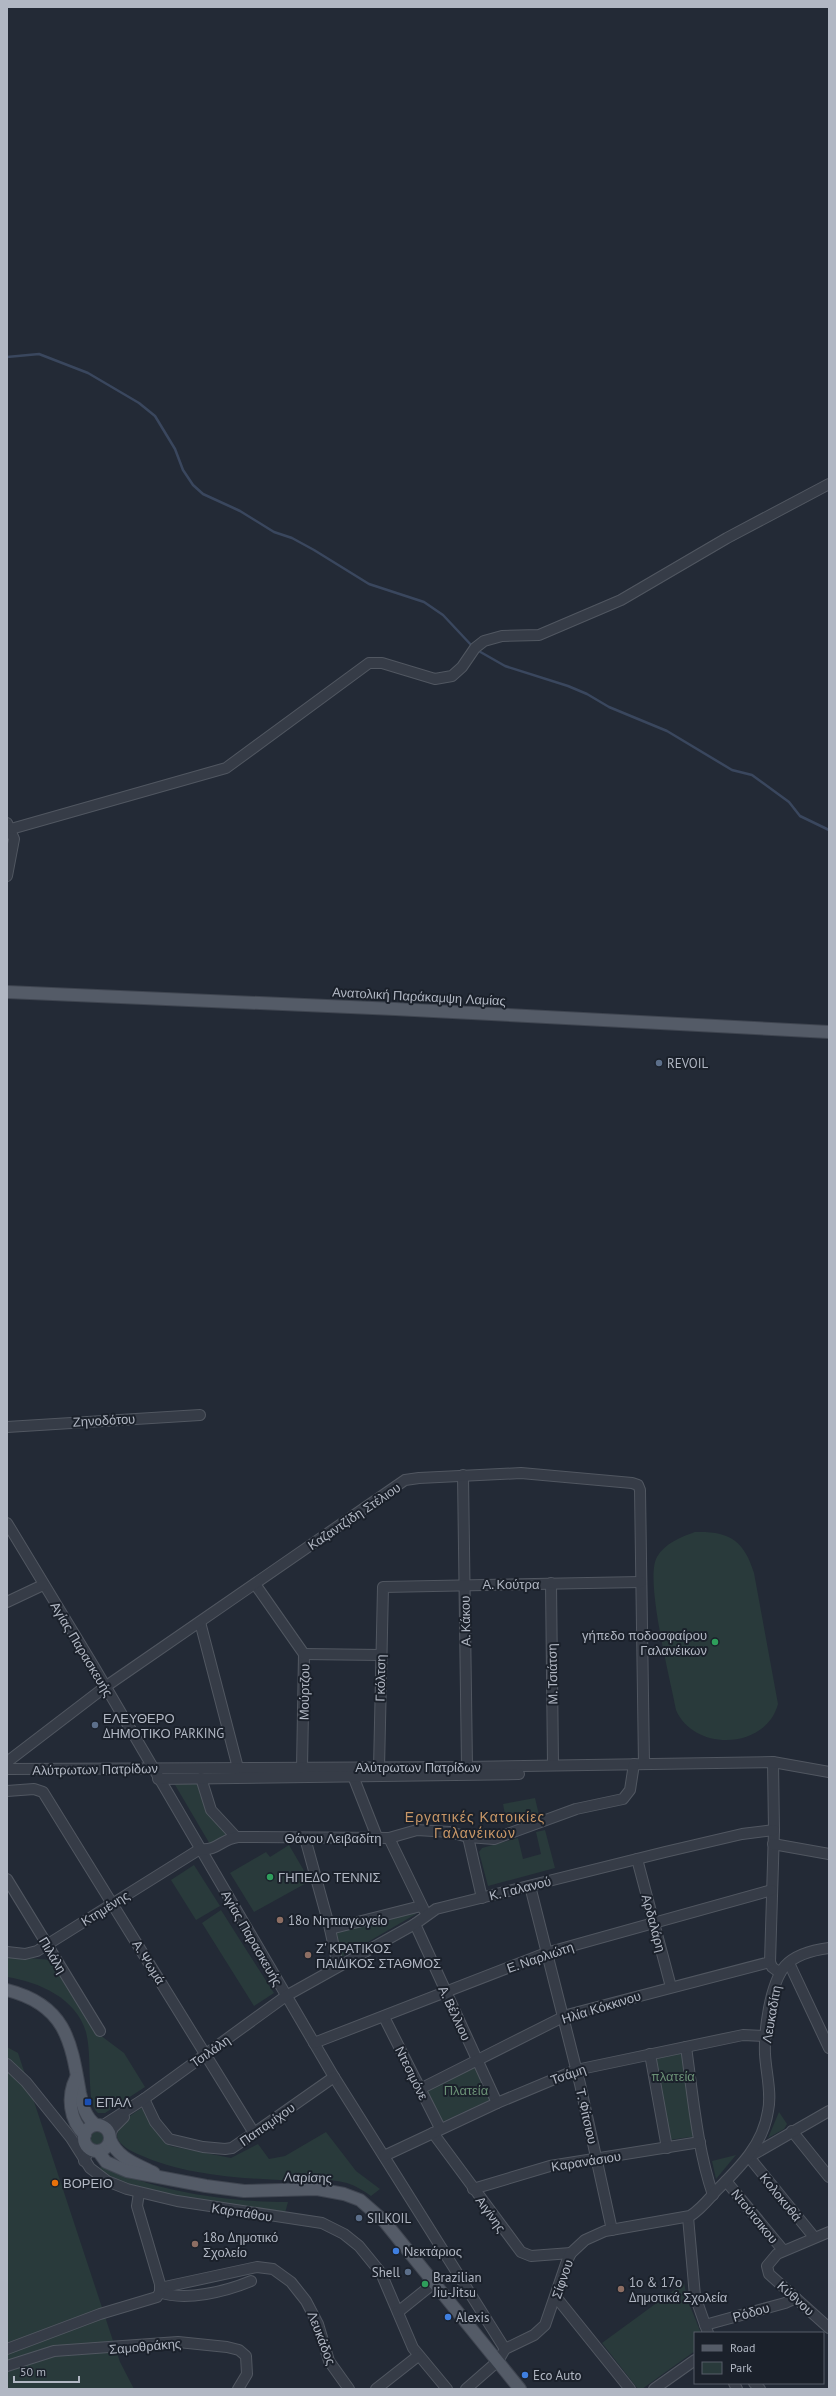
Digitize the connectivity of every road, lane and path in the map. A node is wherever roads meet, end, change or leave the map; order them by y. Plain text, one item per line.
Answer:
1 (829, 484) edge
2 (9, 826) edge
3 (7, 876) edge
4 (7, 992) edge
5 (829, 1032) edge
6 (200, 1415) dead end
7 (7, 1427) edge
8 (463, 1476) junction
9 (640, 1490) joint
10 (7, 1523) edge
11 (641, 1582) junction
12 (551, 1583) junction
13 (255, 1584) junction
14 (464, 1584) junction
15 (43, 1585) junction
16 (381, 1589) joint
17 (7, 1602) edge
18 (200, 1622) junction
19 (304, 1654) junction
20 (381, 1655) junction
21 (105, 1687) junction
22 (7, 1762) edge
23 (773, 1762) junction
24 (639, 1764) junction
25 (553, 1765) junction
26 (467, 1767) junction
27 (152, 1768) junction
28 (238, 1768) junction
29 (302, 1768) junction
30 (379, 1768) junction
31 (7, 1769) edge
32 (829, 1772) edge
33 (519, 1774) dead end
34 (353, 1776) junction
35 (201, 1778) junction
36 (158, 1779) junction
37 (7, 1791) edge
38 (774, 1830) junction
39 (236, 1837) junction
40 (377, 1837) junction
41 (468, 1837) junction
42 (305, 1838) junction
43 (389, 1838) junction
44 (773, 1844) junction
45 (200, 1849) junction
46 (829, 1854) edge
47 (637, 1859) junction
48 (7, 1879) edge
49 (530, 1886) junction
50 (772, 1890) junction
51 (482, 1898) junction
52 (113, 1903) junction
53 (421, 1906) junction
54 (427, 1915) junction
55 (654, 1921) junction
56 (415, 1924) junction
57 (330, 1929) junction
58 (47, 1945) junction
59 (829, 1948) edge
60 (7, 1952) edge
61 (546, 1952) junction
62 (770, 1962) junction
63 (789, 1963) junction
64 (338, 1966) junction
65 (780, 1973) junction
66 (670, 1987) junction
67 (7, 1990) edge
68 (445, 1992) junction
69 (286, 1996) junction
70 (384, 2016) junction
71 (562, 2017) junction
72 (100, 2031) dead end
73 (766, 2036) junction
74 (314, 2043) junction
75 (686, 2047) junction
76 (829, 2048) edge
77 (206, 2054) junction
78 (650, 2054) junction
79 (478, 2061) junction
80 (7, 2064) edge
81 (576, 2070) junction
82 (334, 2076) junction
83 (76, 2078) junction
84 (420, 2089) junction
85 (144, 2099) junction
86 (497, 2103) junction
87 (134, 2106) junction
88 (829, 2111) edge
89 (99, 2126) junction
90 (437, 2131) junction
91 (792, 2131) junction
92 (254, 2133) junction
93 (110, 2137) junction
94 (71, 2138) junction
95 (700, 2142) junction
96 (89, 2144) junction
97 (667, 2148) junction
98 (384, 2156) junction
99 (749, 2157) junction
100 (597, 2159) junction
101 (84, 2161) junction
102 (829, 2177) edge
103 (162, 2178) junction
104 (726, 2181) junction
105 (473, 2189) junction
106 (139, 2193) junction
107 (713, 2195) junction
108 (688, 2217) junction
109 (612, 2230) junction
110 (829, 2232) edge
111 (814, 2237) junction
112 (783, 2250) junction
113 (571, 2253) junction
114 (251, 2281) dead end
115 (434, 2283) junction
116 (160, 2290) junction
117 (556, 2297) junction
118 (796, 2298) junction
119 (398, 2312) junction
120 (829, 2328) edge
121 (706, 2329) edge
122 (7, 2349) edge
123 (505, 2349) junction
124 (418, 2356) junction
125 (498, 2361) junction
126 (694, 2361) edge
127 (7, 2366) edge
128 (238, 2389) edge
129 (349, 2389) edge
130 (376, 2389) edge
131 (447, 2389) edge
132 (466, 2389) edge
133 (520, 2389) edge
134 (630, 2389) edge
135 (654, 2389) edge

1 - 2 street
2 - 3 street
4 - 5 main road, Ανατολική Παράκαμψη Λαμίας
6 - 7 street, Ζηνοδότου
8 - 9 street, Καζαντζίδη Στέλιου
8 - 13 street, Καζαντζίδη Στέλιου
8 - 14 street, Α. Κάκου
9 - 11 street, Θάνου Λειβαδίτη
10 - 15 street, Αγίας Παρασκευής
11 - 12 street, Α. Κούτρα
11 - 24 street, Θάνου Λειβαδίτη
12 - 14 street, Α. Κούτρα
12 - 25 street, Μ. Τσιάτση
13 - 18 street, Καζαντζίδη Στέλιου
13 - 19 street, Μούρτζου
14 - 16 street, Α. Κούτρα
14 - 26 street, Α. Κάκου
15 - 17 street
15 - 21 street, Αγίας Παρασκευής
16 - 20 street, Γκόλτση
18 - 21 street, Καζαντζίδη Στέλιου
18 - 28 street
19 - 20 street
19 - 29 street, Μούρτζου
20 - 30 street, Γκόλτση
21 - 22 street, Καζαντζίδη Στέλιου
21 - 27 street, Αγίας Παρασκευής
23 - 24 street, Αλύτρωτων Πατρίδων
23 - 32 street, Αλύτρωτων Πατρίδων
23 - 38 street
24 - 25 street, Αλύτρωτων Πατρίδων
24 - 41 street, Θάνου Λειβαδίτη
25 - 26 street, Αλύτρωτων Πατρίδων
26 - 30 street, Αλύτρωτων Πατρίδων
27 - 28 street, Αλύτρωτων Πατρίδων
27 - 31 street, Αλύτρωτων Πατρίδων
27 - 36 street, Αγίας Παρασκευής
28 - 29 street, Αλύτρωτων Πατρίδων
29 - 30 street, Αλύτρωτων Πατρίδων
33 - 34 street
34 - 35 street
34 - 40 street
35 - 36 street
35 - 39 street
36 - 45 street, Αγίας Παρασκευής
37 - 52 street, Α. Ψωμά
38 - 44 street
38 - 47 street, Κ. Γαλανού
39 - 42 street, Θάνου Λειβαδίτη
39 - 45 street, Θάνου Λειβαδίτη
40 - 42 street, Θάνου Λειβαδίτη
40 - 43 street, Θάνου Λειβαδίτη
41 - 43 street, Θάνου Λειβαδίτη
41 - 51 street
42 - 57 street
43 - 53 street
44 - 46 street
44 - 50 street
45 - 52 street, Κτημένης
45 - 69 street, Αγίας Παρασκευής
47 - 49 street, Κ. Γαλανού
47 - 55 street, Αρδαλάρη
48 - 58 street, Πιλάλη
49 - 51 street, Κ. Γαλανού
49 - 61 street, Τ. Φίτσιου
50 - 55 street, Ε. Ναρλιώτη
50 - 62 street
51 - 54 street, Κ. Γαλανού
52 - 58 street, Κτημένης
52 - 77 street, Α. Ψωμά
53 - 54 street
53 - 57 street
54 - 56 street, Κ. Γαλανού
55 - 61 street, Ε. Ναρλιώτη
55 - 66 street, Αρδαλάρη
56 - 64 street, Κ. Γαλανού
56 - 68 street, Α. Βέλλιου
57 - 64 street
58 - 60 street, Κτημένης
58 - 72 street, Πιλάλη
59 - 63 street
61 - 68 street, Ε. Ναρλιώτη
61 - 71 street, Τ. Φίτσιου
62 - 65 street, Λευκαδίτη
62 - 66 street, Ηλία Κόκκινου
63 - 65 street
63 - 76 street
64 - 69 street, Κ. Γαλανού
65 - 73 street, Λευκαδίτη
66 - 71 street, Ηλία Κόκκινου
67 - 83 main road, Λαρίσης
68 - 70 street, Ε. Ναρλιώτη
68 - 79 street, Α. Βέλλιου
69 - 74 street, Αγίας Παρασκευής
69 - 77 street, Τσιλάλη
70 - 74 street, Ε. Ναρλιώτη
70 - 84 street, Ντεσιμόνε
71 - 79 street, Ηλία Κόκκινου
71 - 81 street, Τ. Φίτσιου
73 - 75 street, Τσάμη
73 - 99 street, Λευκαδίτη
74 - 82 street, Αγίας Παρασκευής
75 - 78 street, Τσάμη
75 - 95 street
77 - 85 street, Τσιλάλη
77 - 92 street, Α. Ψωμά
78 - 81 street, Τσάμη
78 - 97 street
79 - 84 street, Ηλία Κόκκινου
79 - 86 street, Α. Βέλλιου
80 - 94 street, Καρπάθου
81 - 86 street, Τσάμη
81 - 100 street, Τ. Φίτσιου
82 - 92 street, Παπαμίχου
82 - 98 street, Αγίας Παρασκευής
83 - 89 main road, Λαρίσης
83 - 96 main road, Λαρίσης
84 - 90 street, Ντεσιμόνε
85 - 87 street, Τσιλάλη
85 - 92 street, Παπαμίχου
86 - 90 street, Τσάμη
87 - 89 street
87 - 93 street
88 - 91 street
89 - 93 main road, Λαρίσης
89 - 96 main road
90 - 98 street, Τσάμη
90 - 105 street, Αιγίνης
91 - 99 street
91 - 102 street
93 - 96 main road
93 - 103 main road, Λαρίσης
94 - 96 street
94 - 101 street, Καρπάθου
95 - 97 street, Καρανάσιου
95 - 107 street
96 - 101 street
96 - 103 main road, Λαρίσης
97 - 100 street, Καρανάσιου
98 - 123 street, Αγίας Παρασκευής
99 - 104 street, Λευκαδίτη
99 - 111 street, Κολοκυθά
100 - 105 street, Καρανάσιου
100 - 109 street, Τ. Φίτσιου
101 - 106 street, Καρπάθου
103 - 115 main road, Λαρίσης
104 - 107 street, Λευκαδίτη
104 - 112 street, Ντούτσικου
105 - 113 street, Αιγίνης
106 - 116 street
106 - 119 street, Καρπάθου
107 - 108 street, Λευκαδίτη
108 - 109 street, Σίφνου
108 - 121 street
109 - 113 street, Σίφνου
110 - 111 street
111 - 112 street
112 - 118 street, Κύθνου
113 - 117 street, Σίφνου
114 - 116 street
115 - 119 street
115 - 125 main road, Λαρίσης
116 - 122 street
116 - 129 street, Λευκάδος
117 - 123 street, Σίφνου
117 - 134 street
118 - 120 street, Κύθνου
118 - 121 street, Ρόδου
119 - 124 street, Καρπάθου
123 - 125 street
124 - 130 street
124 - 131 street, Καρπάθου
125 - 132 street
125 - 133 main road, Λαρίσης
126 - 135 street
127 - 128 street, Σαμοθράκης

